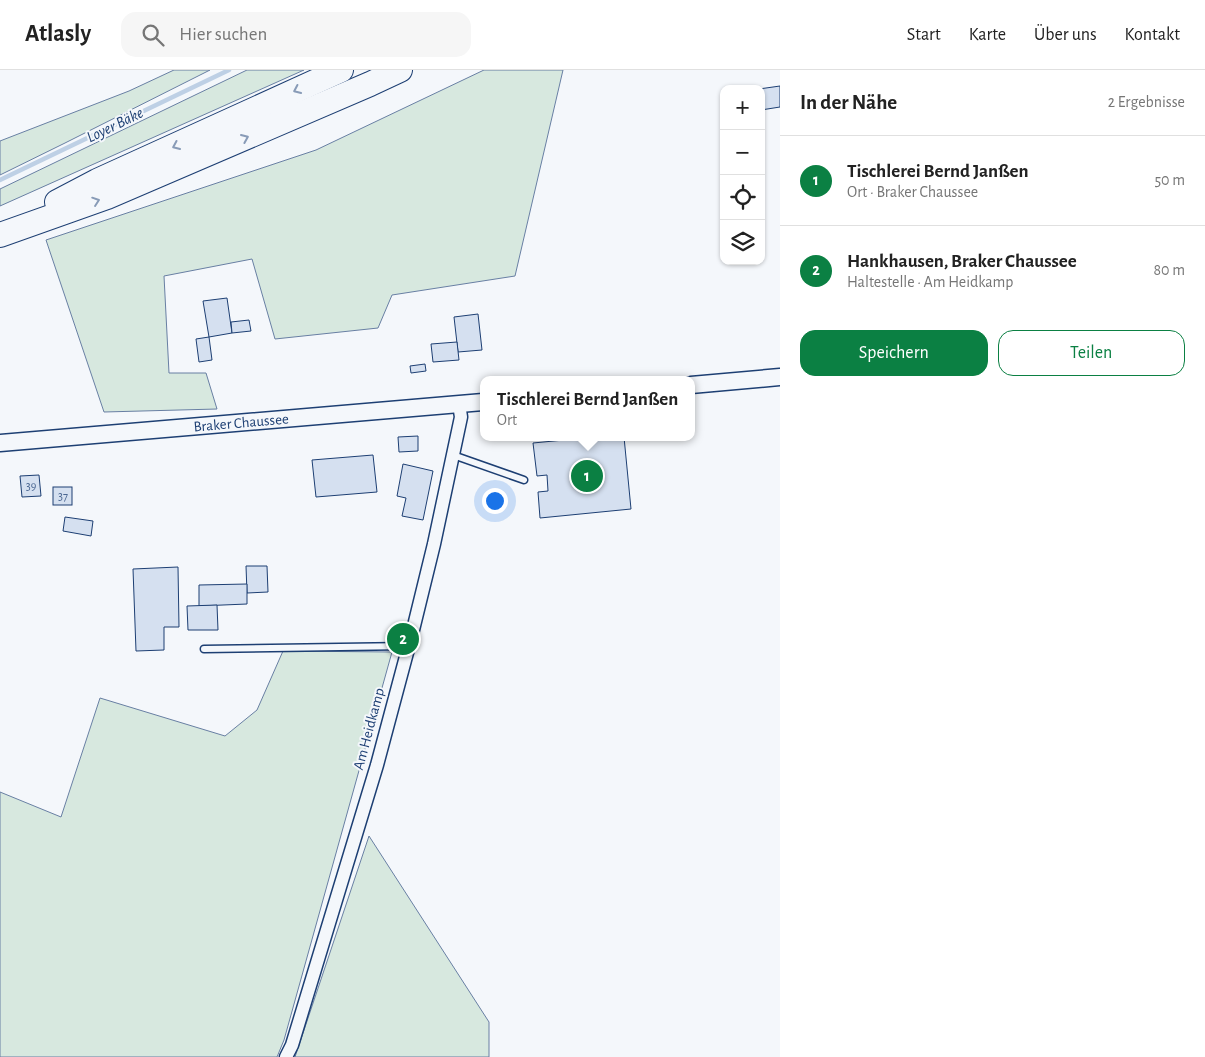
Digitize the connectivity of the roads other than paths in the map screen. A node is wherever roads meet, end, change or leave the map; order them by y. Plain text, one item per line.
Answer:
1 (342, 70) edge
2 (400, 70) edge
3 (0, 229) edge
4 (0, 235) edge
5 (780, 377) edge
6 (695, 385) edge
7 (480, 402) edge
8 (459, 404) junction
9 (0, 443) edge
10 (453, 455) junction
11 (524, 480) dead end
12 (408, 646) junction
13 (204, 649) dead end
14 (286, 1057) edge

1 -> 3 highway
4 -> 2 highway
5 - 6 street
7 - 8 street, Braker Chaussee
8 - 9 street, Braker Chaussee
8 - 10 street, Am Heidkamp
10 - 11 lane
10 - 12 street, Am Heidkamp
12 - 13 lane
12 - 14 street, Am Heidkamp

